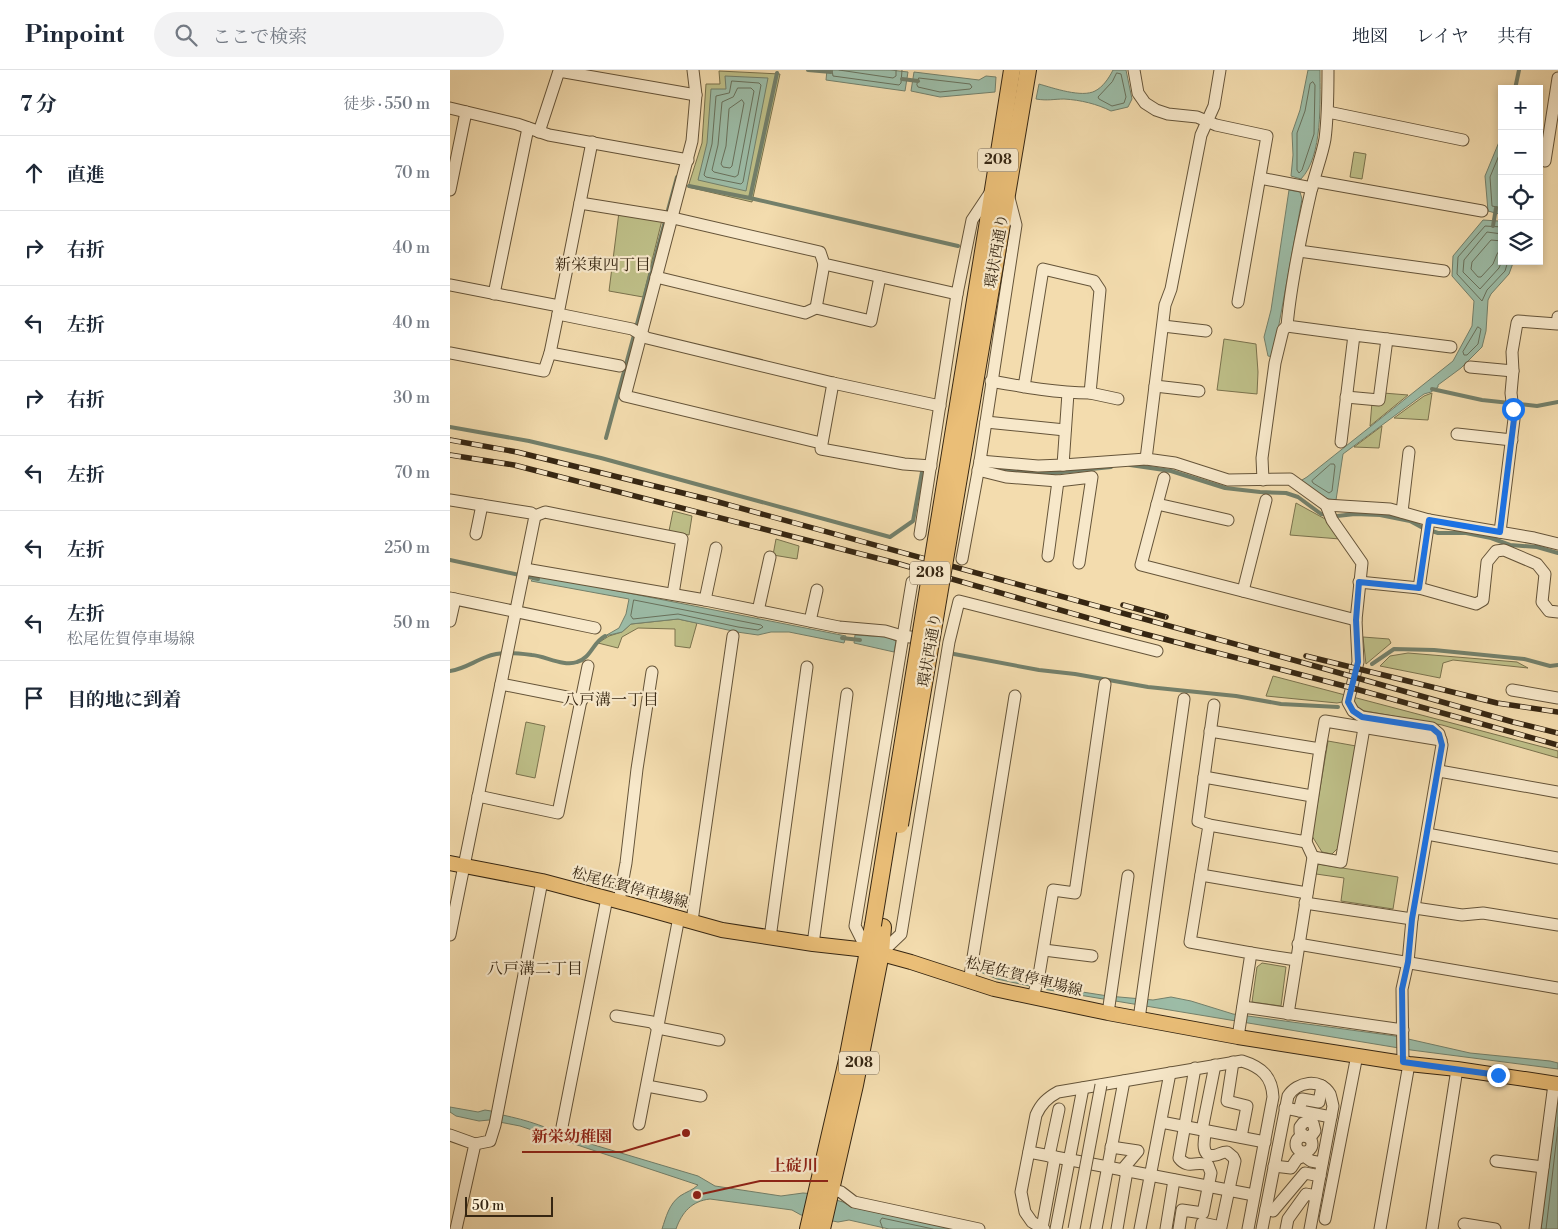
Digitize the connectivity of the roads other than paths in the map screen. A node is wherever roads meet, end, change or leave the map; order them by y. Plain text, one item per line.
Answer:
1 (693, 70) edge
2 (1134, 70) edge
3 (1220, 70) edge
4 (1328, 70) edge
5 (559, 71) edge
6 (1020, 73) edge
7 (1558, 78) edge
8 (692, 92) junction
9 (450, 108) edge
10 (466, 112) junction
11 (1328, 112) junction
12 (1207, 122) junction
13 (528, 128) junction
14 (539, 132) junction
15 (1463, 140) dead end
16 (592, 142) junction
17 (688, 160) junction
18 (1544, 161) dead end
19 (1260, 178) junction
20 (1310, 185) junction
21 (1000, 188) junction
22 (450, 190) edge
23 (580, 203) junction
24 (1482, 211) dead end
25 (668, 217) junction
26 (1299, 251) junction
27 (824, 264) junction
28 (1444, 271) dead end
29 (656, 277) junction
30 (880, 277) junction
31 (450, 285) edge
32 (494, 294) junction
33 (958, 294) junction
34 (1238, 302) dead end
35 (816, 308) junction
36 (558, 310) junction
37 (1558, 322) edge
38 (1162, 326) junction
39 (1288, 326) junction
40 (636, 331) junction
41 (1206, 331) dead end
42 (1354, 335) junction
43 (1387, 339) junction
44 (1451, 347) dead end
45 (450, 353) edge
46 (550, 353) junction
47 (620, 366) dead end
48 (1470, 367) dead end
49 (1513, 371) junction
50 (992, 381) junction
51 (833, 383) junction
52 (1155, 386) junction
53 (1024, 387) junction
54 (1199, 391) dead end
55 (1068, 393) junction
56 (1090, 393) junction
57 (1346, 397) junction
58 (1118, 399) dead end
59 (940, 406) junction
60 (986, 422) junction
61 (1065, 430) junction
62 (1457, 434) dead end
63 (1512, 440) junction
64 (1341, 442) dead end
65 (821, 443) junction
66 (1409, 452) dead end
67 (1146, 459) junction
68 (1064, 465) junction
69 (931, 466) junction
70 (979, 466) junction
71 (1164, 478) dead end
72 (1259, 480) junction
73 (1058, 481) junction
74 (450, 500) edge
75 (1266, 500) dead end
76 (1157, 504) junction
77 (482, 505) junction
78 (1329, 512) junction
79 (1402, 512) junction
80 (536, 516) junction
81 (1228, 520) dead end
82 (1428, 526) junction
83 (476, 534) dead end
84 (920, 534) dead end
85 (1503, 540) junction
86 (1558, 544) edge
87 (716, 548) dead end
88 (1048, 556) dead end
89 (770, 557) dead end
90 (962, 559) dead end
91 (1079, 563) dead end
92 (525, 569) junction
93 (912, 582) dead end
94 (1359, 582) junction
95 (1419, 588) junction
96 (817, 590) dead end
97 (1243, 591) junction
98 (673, 594) junction
99 (452, 599) edge
100 (704, 600) junction
101 (758, 611) junction
102 (516, 612) junction
103 (1558, 612) edge
104 (1356, 620) junction
105 (450, 621) edge
106 (810, 621) junction
107 (595, 628) dead end
108 (733, 636) dead end
109 (902, 636) junction
110 (949, 642) junction
111 (1157, 651) dead end
112 (588, 666) dead end
113 (807, 667) dead end
114 (652, 672) dead end
115 (501, 684) junction
116 (1105, 684) dead end
117 (1512, 690) dead end
118 (846, 694) dead end
119 (1015, 696) dead end
120 (1558, 698) edge
121 (1184, 699) dead end
122 (582, 700) junction
123 (1214, 705) dead end
124 (1364, 728) junction
125 (1210, 731) junction
126 (1441, 740) junction
127 (1320, 749) junction
128 (1438, 771) junction
129 (1204, 777) junction
130 (1558, 792) edge
131 (478, 796) junction
132 (1312, 796) junction
133 (1209, 825) junction
134 (1427, 834) junction
135 (1306, 842) junction
136 (1313, 857) junction
137 (1558, 858) edge
138 (457, 865) edge
139 (1128, 876) dead end
140 (1201, 876) junction
141 (542, 882) junction
142 (1306, 898) junction
143 (613, 899) junction
144 (1414, 914) junction
145 (686, 919) junction
146 (1558, 925) edge
147 (450, 935) edge
148 (770, 938) junction
149 (813, 944) junction
150 (1298, 944) junction
151 (1044, 950) junction
152 (874, 952) junction
153 (1251, 953) junction
154 (1092, 956) dead end
155 (1296, 960) junction
156 (1408, 962) junction
157 (969, 982) junction
158 (1558, 988) edge
159 (1035, 990) junction
160 (1110, 1003) junction
161 (1141, 1007) junction
162 (1243, 1010) junction
163 (1288, 1014) junction
164 (616, 1016) dead end
165 (658, 1028) junction
166 (1239, 1031) junction
167 (1403, 1033) junction
168 (719, 1040) dead end
169 (1357, 1055) junction
170 (1405, 1059) junction
171 (1233, 1062) junction
172 (1215, 1065) junction
173 (1195, 1068) junction
174 (1457, 1069) junction
175 (1170, 1073) junction
176 (1124, 1081) junction
177 (1556, 1084) edge
178 (1102, 1085) junction
179 (647, 1086) junction
180 (1322, 1086) junction
181 (1083, 1088) junction
182 (700, 1096) dead end
183 (1293, 1110) junction
184 (1331, 1117) junction
185 (1076, 1121) junction
186 (1161, 1122) junction
187 (639, 1124) dead end
188 (1184, 1127) junction
189 (1204, 1130) junction
190 (561, 1132) dead end
191 (1054, 1134) junction
192 (450, 1135) edge
193 (1074, 1137) junction
194 (1241, 1138) junction
195 (1264, 1142) junction
196 (475, 1144) junction
197 (1112, 1147) junction
198 (1325, 1148) junction
199 (1029, 1152) junction
200 (1052, 1156) junction
201 (1069, 1159) junction
202 (1496, 1160) dead end
203 (1322, 1163) junction
204 (1274, 1166) junction
205 (1108, 1167) junction
206 (1543, 1167) junction
207 (1125, 1170) junction
208 (1150, 1175) junction
209 (1320, 1176) junction
210 (1174, 1180) junction
211 (1208, 1186) junction
212 (1228, 1190) junction
213 (825, 1194) junction
214 (1254, 1195) junction
215 (1316, 1196) junction
216 (1266, 1210) junction
217 (1325, 1219) dead end
218 (1464, 1224) dead end
219 (820, 1225) edge
220 (456, 1229) edge
221 (980, 1229) edge
222 (1043, 1229) edge
223 (1056, 1229) edge
224 (1074, 1229) edge
225 (1096, 1229) edge
226 (1117, 1229) edge
227 (1140, 1229) edge
228 (1166, 1229) edge
229 (1179, 1229) edge
230 (1201, 1229) edge
231 (1248, 1229) edge
232 (1262, 1229) edge
233 (1286, 1229) edge
234 (1310, 1229) edge
235 (1380, 1229) edge
236 (1432, 1229) edge
237 (1495, 1229) edge
238 (1535, 1229) edge

1 - 8 street
2 - 12 street
3 - 12 street
4 - 11 street
5 - 8 street
5 - 14 street
6 - 21 highway, 環状西通り / 208
7 - 18 street
8 - 17 street
9 - 10 street
10 - 13 street
10 - 22 street
11 - 15 street
11 - 20 street
12 - 19 street
12 - 38 street
13 - 14 street
13 - 32 street
14 - 16 street
16 - 17 street
16 - 23 street
17 - 25 street
19 - 20 street
19 - 34 street
20 - 24 street
20 - 26 street
21 - 33 street
21 - 50 street
21 - 152 highway, 環状西通り / 208, bridge
23 - 25 street
23 - 36 street
25 - 27 street
25 - 29 street
26 - 28 street
26 - 39 street
27 - 30 street
27 - 35 street
29 - 35 street
29 - 40 street
30 - 33 street
30 - 35 street
31 - 32 street
32 - 36 street
33 - 59 street
36 - 40 street
36 - 46 street
37 - 49 street
38 - 41 street
38 - 52 street
39 - 42 street
39 - 72 street
40 - 51 street
40 - 65 street
42 - 43 street
42 - 57 street
43 - 44 street
43 - 57 street
45 - 46 street
46 - 47 street
48 - 49 street
49 - 63 street
50 - 53 street
50 - 60 street
51 - 59 street
51 - 65 street
52 - 54 street
52 - 67 street
53 - 55 street
53 - 56 street
55 - 56 street
55 - 61 street
56 - 58 street
57 - 64 street
59 - 69 street
60 - 61 street
60 - 70 street
61 - 68 street
62 - 63 street
63 - 85 street
65 - 69 street
66 - 79 street
67 - 68 street
67 - 72 street
68 - 70 street
69 - 84 street
70 - 73 street
70 - 90 street
71 - 76 street
72 - 78 street
73 - 88 street
73 - 91 street
74 - 77 street
75 - 97 street
76 - 81 street
76 - 97 street
77 - 80 street
77 - 83 street
78 - 79 street
78 - 94 street
79 - 82 street
80 - 92 street
80 - 98 street
82 - 85 street
82 - 95 street
85 - 86 street
85 - 95 street
85 - 103 street
87 - 100 street
89 - 101 street
92 - 98 street
92 - 102 street
93 - 109 street
94 - 95 street
94 - 104 street
96 - 106 street
97 - 104 street
98 - 100 street
99 - 102 street
99 - 105 street
100 - 101 street
101 - 106 street
102 - 107 street
102 - 115 street
104 - 126 street
106 - 109 street
108 - 145 street
109 - 110 street
109 - 152 street
110 - 111 street
110 - 152 street
112 - 122 street
113 - 148 street
114 - 143 street
115 - 122 street
115 - 131 street
116 - 151 street
117 - 120 street
118 - 149 street
119 - 157 street
121 - 161 street
122 - 131 street
123 - 125 street
124 - 126 street
124 - 127 street
124 - 136 street
125 - 127 street
125 - 129 street
126 - 128 street
127 - 132 street
128 - 130 street
128 - 134 street
129 - 132 street
129 - 133 street
131 - 138 street
132 - 135 street
133 - 135 street
133 - 140 street
134 - 137 street
134 - 144 street
135 - 136 street
136 - 142 street
138 - 141 main road, 松尾佐賀停車場線
138 - 147 street
139 - 160 street
140 - 142 street
140 - 153 street
141 - 143 main road, 松尾佐賀停車場線
141 - 196 street
142 - 144 street
142 - 150 street
143 - 145 main road, 松尾佐賀停車場線
143 - 190 street
144 - 146 street
144 - 156 street
145 - 148 main road, 松尾佐賀停車場線
145 - 165 street
148 - 149 main road, 松尾佐賀停車場線
149 - 152 main road, 松尾佐賀停車場線
150 - 155 street
150 - 156 street
151 - 154 street
151 - 159 street
152 - 157 main road, 松尾佐賀停車場線
152 - 213 highway, 環状西通り / 208
153 - 155 street
153 - 162 street
155 - 163 street
156 - 158 street
156 - 167 street
157 - 159 main road, 松尾佐賀停車場線
159 - 160 main road, 松尾佐賀停車場線
160 - 161 main road, 松尾佐賀停車場線
161 - 166 main road, 松尾佐賀停車場線
162 - 163 street
162 - 166 street
163 - 167 street
164 - 165 street
165 - 168 street
165 - 179 street
166 - 169 main road, 松尾佐賀停車場線
167 - 170 street
169 - 170 main road, 松尾佐賀停車場線
169 - 217 street
170 - 174 main road, 松尾佐賀停車場線
170 - 235 street
171 - 172 street
171 - 194 street
171 - 195 street
172 - 173 street
172 - 189 street
173 - 175 street
173 - 188 street
174 - 177 main road, 松尾佐賀停車場線
174 - 236 street
175 - 176 street
175 - 186 street
176 - 178 street
176 - 197 street
177 - 206 street
178 - 181 street
178 - 224 street, bridge
179 - 182 street
179 - 187 street
180 - 183 street
180 - 183 street
180 - 184 street
181 - 185 street
181 - 199 street
183 - 184 street
183 - 198 street
183 - 204 street
184 - 198 street
185 - 191 street
185 - 193 street
186 - 188 street
186 - 208 street
188 - 189 street
188 - 211 street
189 - 194 street
189 - 212 street
191 - 193 street
191 - 200 street
192 - 196 street
193 - 201 street
194 - 195 street
195 - 214 street
196 - 220 street
197 - 205 street
197 - 207 street
198 - 203 street
199 - 200 street
199 - 222 street
200 - 201 street
200 - 222 street
201 - 205 street
201 - 223 street
202 - 206 street
203 - 204 street
203 - 209 street
204 - 216 street
205 - 207 street
205 - 225 street
206 - 238 street
207 - 208 street
207 - 226 street
208 - 210 street
208 - 227 street
209 - 215 street
209 - 216 street
210 - 211 street
210 - 228 street
211 - 212 street
211 - 229 street
212 - 214 street
212 - 230 street
213 - 219 highway, 環状西通り / 208
213 - 221 street
214 - 231 street
215 - 233 street
215 - 234 street
216 - 232 street
218 - 237 street

